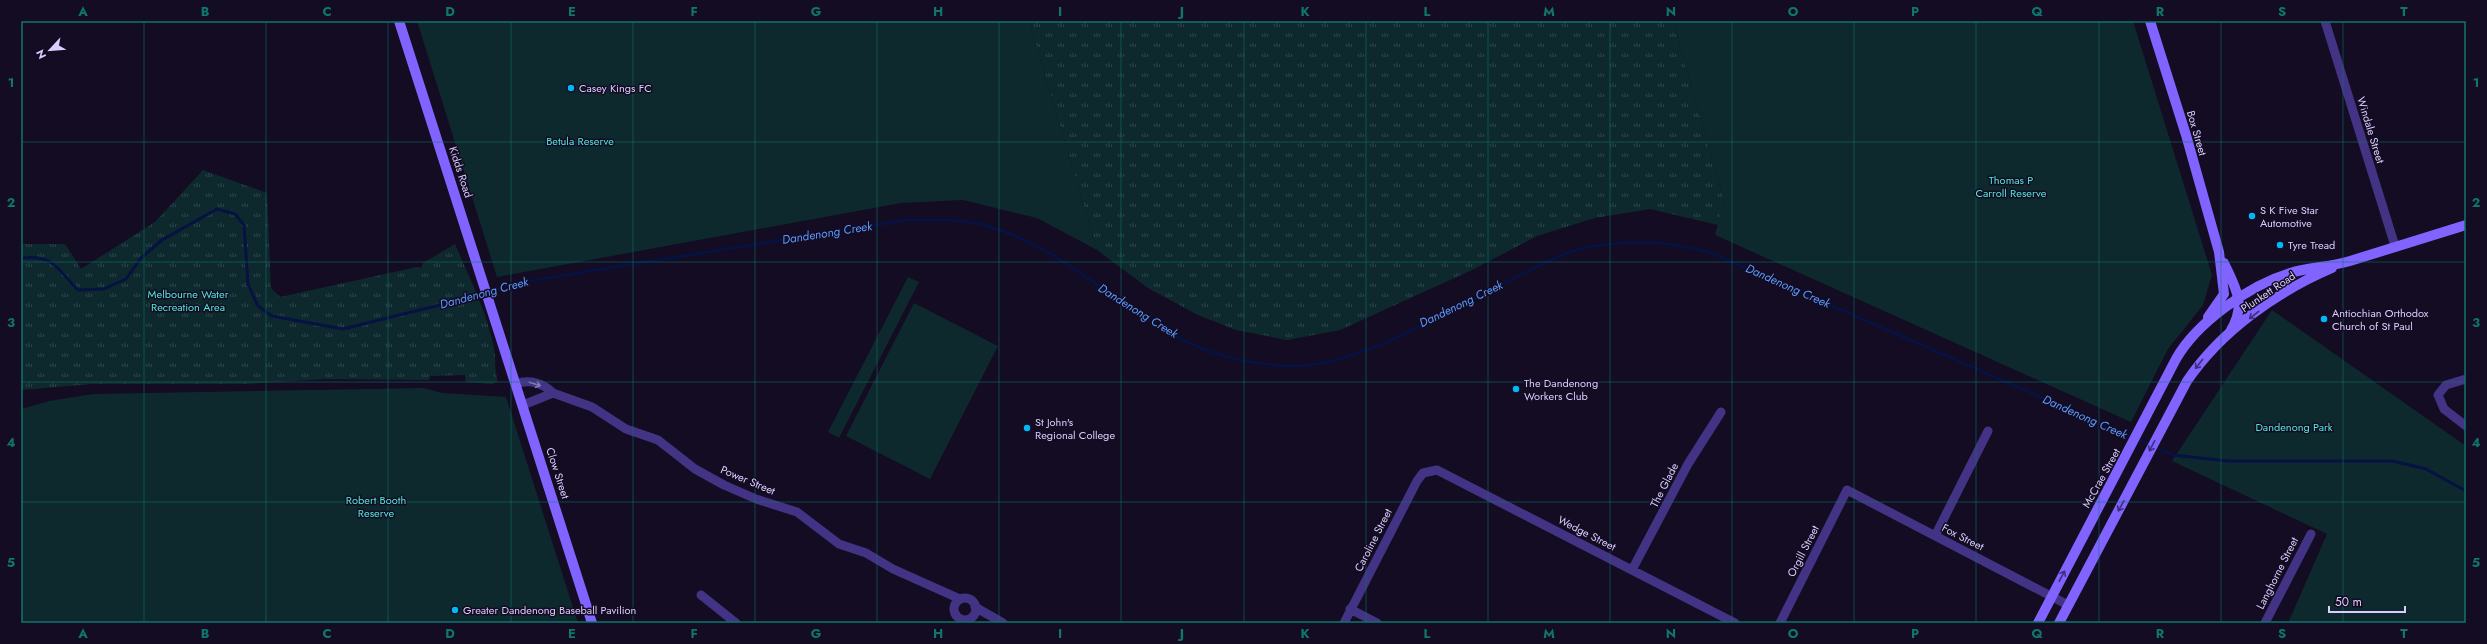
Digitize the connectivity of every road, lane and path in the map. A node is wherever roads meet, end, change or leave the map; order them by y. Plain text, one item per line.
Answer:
1 (399, 21) edge
2 (2150, 21) edge
3 (2324, 21) edge
4 (2466, 225) edge
5 (2395, 246) junction
6 (2219, 252) junction
7 (2348, 262) junction
8 (2239, 298) junction
9 (500, 330) joint
10 (2196, 331) junction
11 (2226, 336) junction
12 (2466, 379) edge
13 (516, 384) junction
14 (553, 393) junction
15 (523, 405) junction
16 (1720, 412) dead end
17 (2466, 426) edge
18 (1988, 431) dead end
19 (1428, 471) joint
20 (1847, 490) joint
21 (2311, 534) dead end
22 (1935, 536) junction
23 (1632, 570) junction
24 (934, 588) junction
25 (700, 595) dead end
26 (2051, 596) junction
27 (960, 599) junction
28 (2068, 605) junction
29 (975, 607) junction
30 (1350, 609) junction
31 (955, 612) junction
32 (967, 620) edge
33 (1001, 622) edge
34 (592, 623) edge
35 (736, 623) edge
36 (952, 623) edge
37 (1344, 623) edge
38 (1377, 623) edge
39 (1735, 623) edge
40 (1780, 623) edge
41 (2038, 623) edge
42 (2059, 623) edge
43 (2265, 623) edge

1 - 9 main road, Kidds Road
2 - 6 main road, Box Street
3 - 5 street, Windale Street
4 - 5 main road, Plunkett Road
5 - 7 main road, Plunkett Road
6 - 8 main road, Box Street
6 - 10 main road, Box Street
7 - 8 main road, Plunkett Road
7 -> 11 main road, Plunkett Road
8 - 10 main road, McCrae Street
8 - 11 main road, Box Street
9 - 13 main road, Clow Street
26 -> 10 main road, McCrae Street
11 -> 28 main road
12 - 17 street
13 -> 14 street, Power Street
13 - 15 main road, Clow Street
14 - 15 street
14 - 24 street, Power Street
15 - 34 main road, Clow Street
16 - 23 street, The Glade
18 - 22 street
19 - 23 street, Wedge Street
19 - 30 street, Caroline Street
20 - 22 street, Fox Street
20 - 40 street, Orgill Street
21 - 43 street, Langhorne Street
22 - 26 street, Fox Street
23 - 39 street, Wedge Street
24 - 27 street, Power Street
24 - 31 street, Power Street
25 - 35 street
26 - 28 street, Fox Street
26 - 41 main road, McCrae Street
27 - 29 street
27 - 31 street
28 - 42 main road
29 - 32 street
29 - 33 street
30 - 37 street, Caroline Street
30 - 38 street
31 - 32 street
31 - 36 street
32 - 33 street

